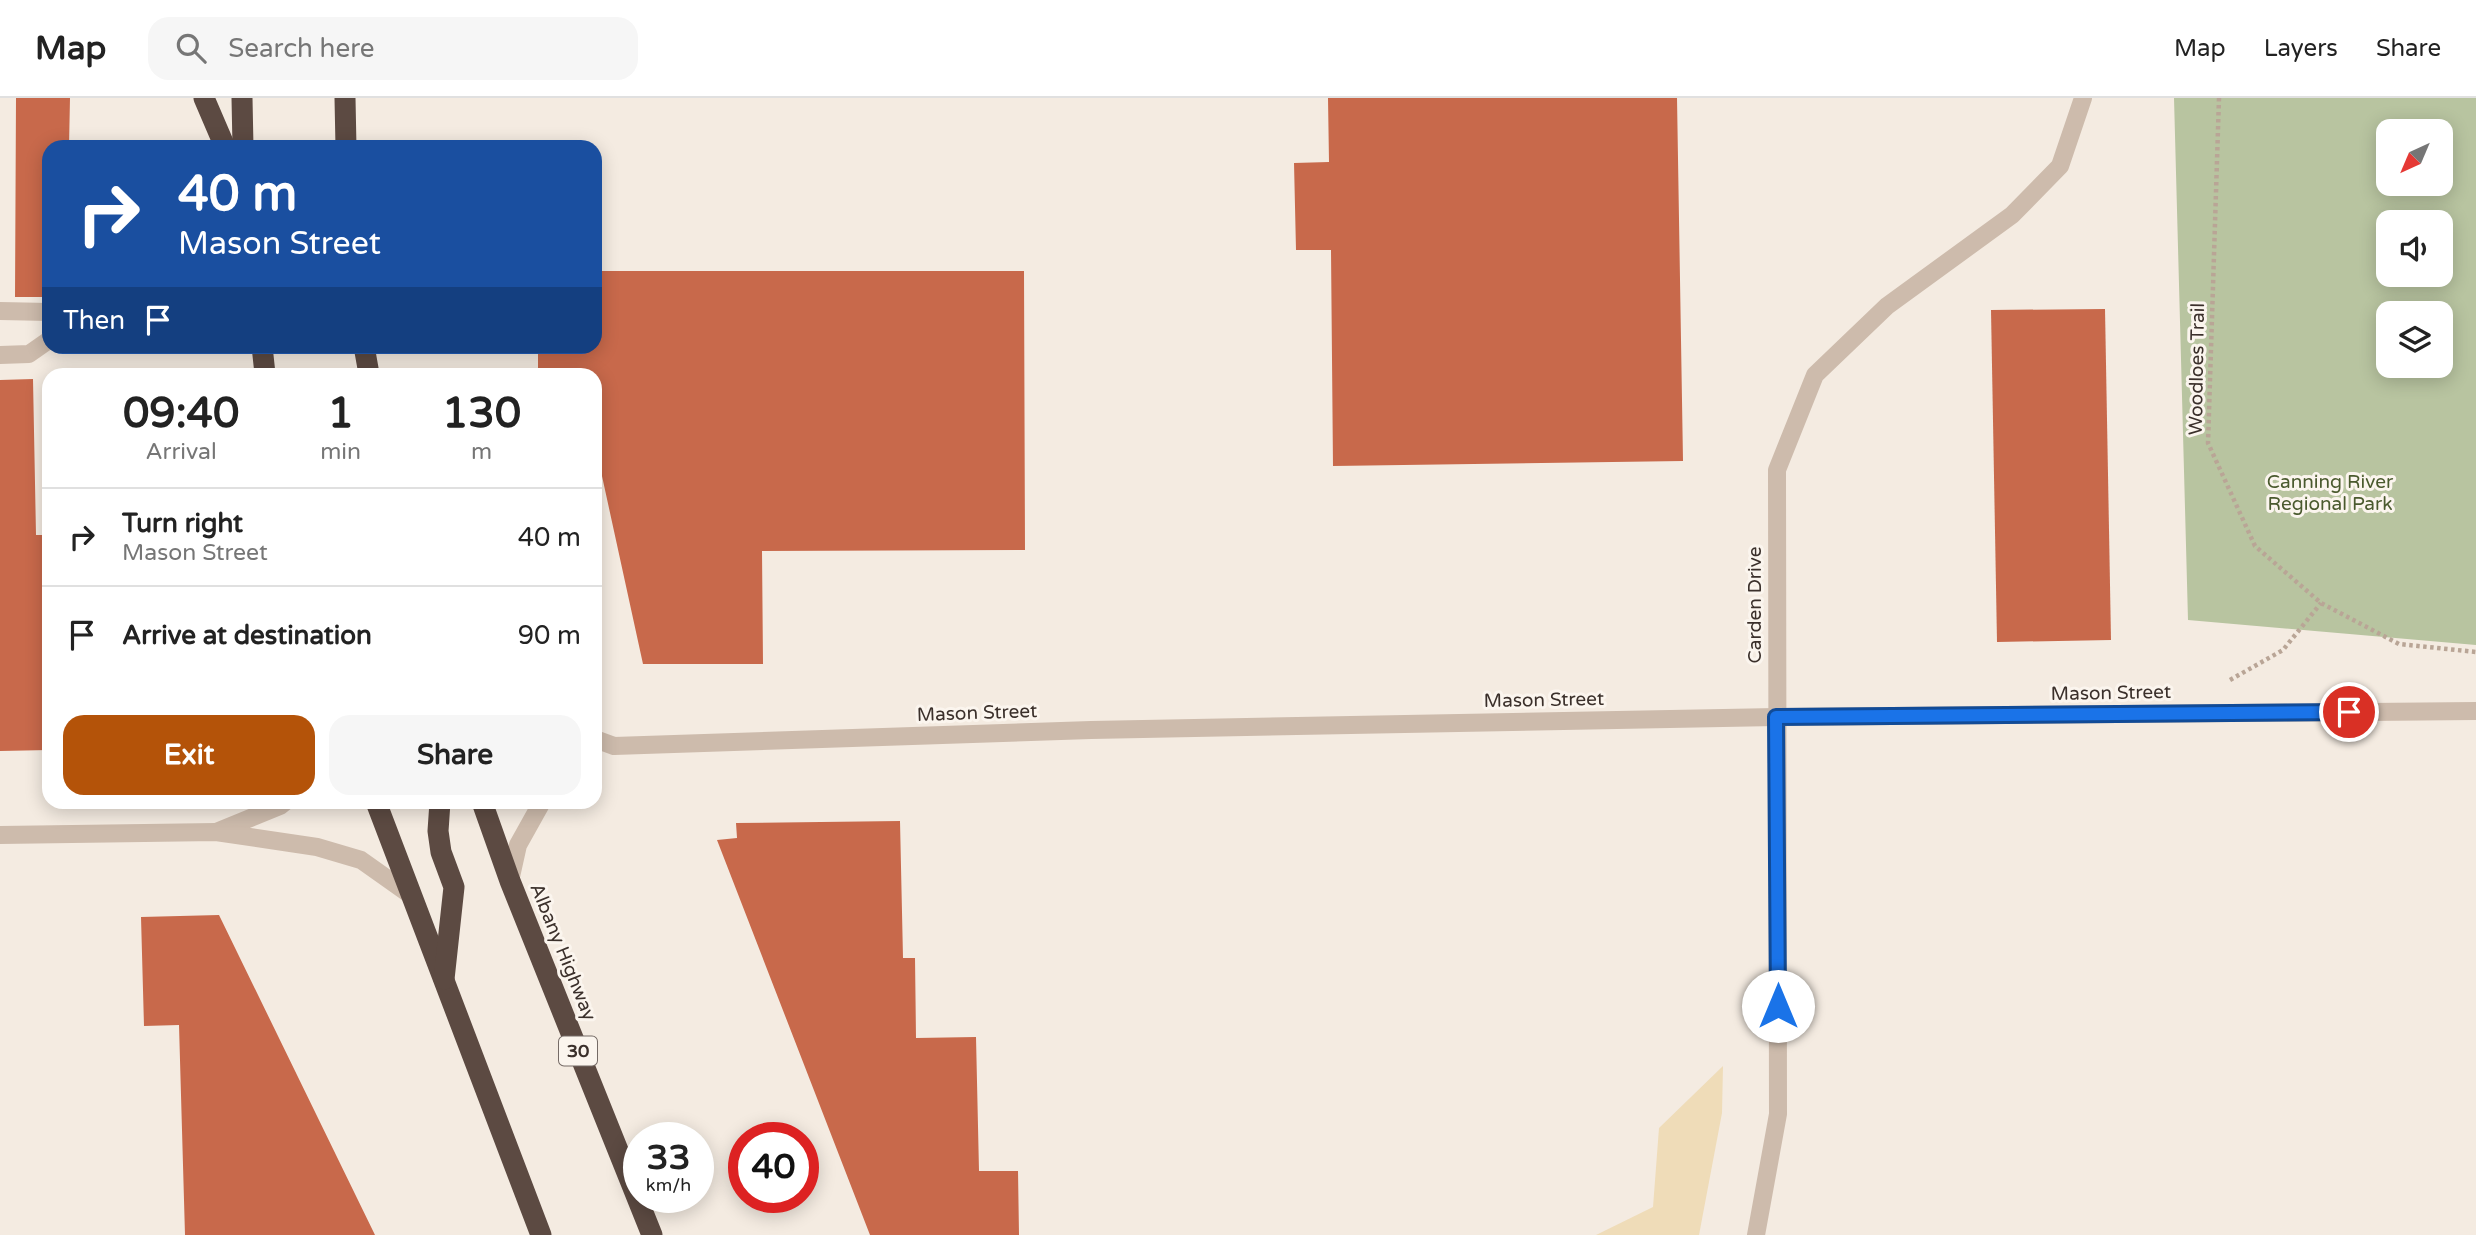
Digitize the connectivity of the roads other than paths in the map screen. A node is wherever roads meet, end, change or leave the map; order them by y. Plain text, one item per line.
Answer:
1 (204, 98) edge
2 (242, 98) edge
3 (345, 98) edge
4 (2083, 98) edge
5 (222, 140) edge
6 (243, 140) edge
7 (346, 140) edge
8 (0, 311) edge
9 (42, 312) edge
10 (42, 345) edge
11 (0, 355) edge
12 (2476, 711) edge
13 (1776, 717) junction
14 (602, 742) edge
15 (614, 746) junction
16 (602, 752) edge
17 (273, 809) edge
18 (379, 809) edge
19 (440, 809) edge
20 (484, 809) edge
21 (538, 809) edge
22 (216, 832) junction
23 (0, 835) edge
24 (510, 881) junction
25 (409, 894) junction
26 (444, 984) junction
27 (541, 1235) edge
28 (652, 1235) edge
29 (1756, 1235) edge

1 - 5 highway
2 - 6 highway
3 - 7 highway
4 - 13 street, Carden Drive
8 - 9 street
10 - 11 street
12 - 13 street, Mason Street
13 - 15 street, Mason Street
13 - 29 street, Carden Drive
14 - 15 street, Mason Street
15 - 16 street, Mason Street
17 - 22 street
18 - 25 highway
19 - 26 highway
20 - 24 highway, Albany Highway / 30
21 - 24 street
22 - 23 street
22 - 25 street
24 - 28 highway, Albany Highway / 30
25 - 26 highway
26 - 27 highway

